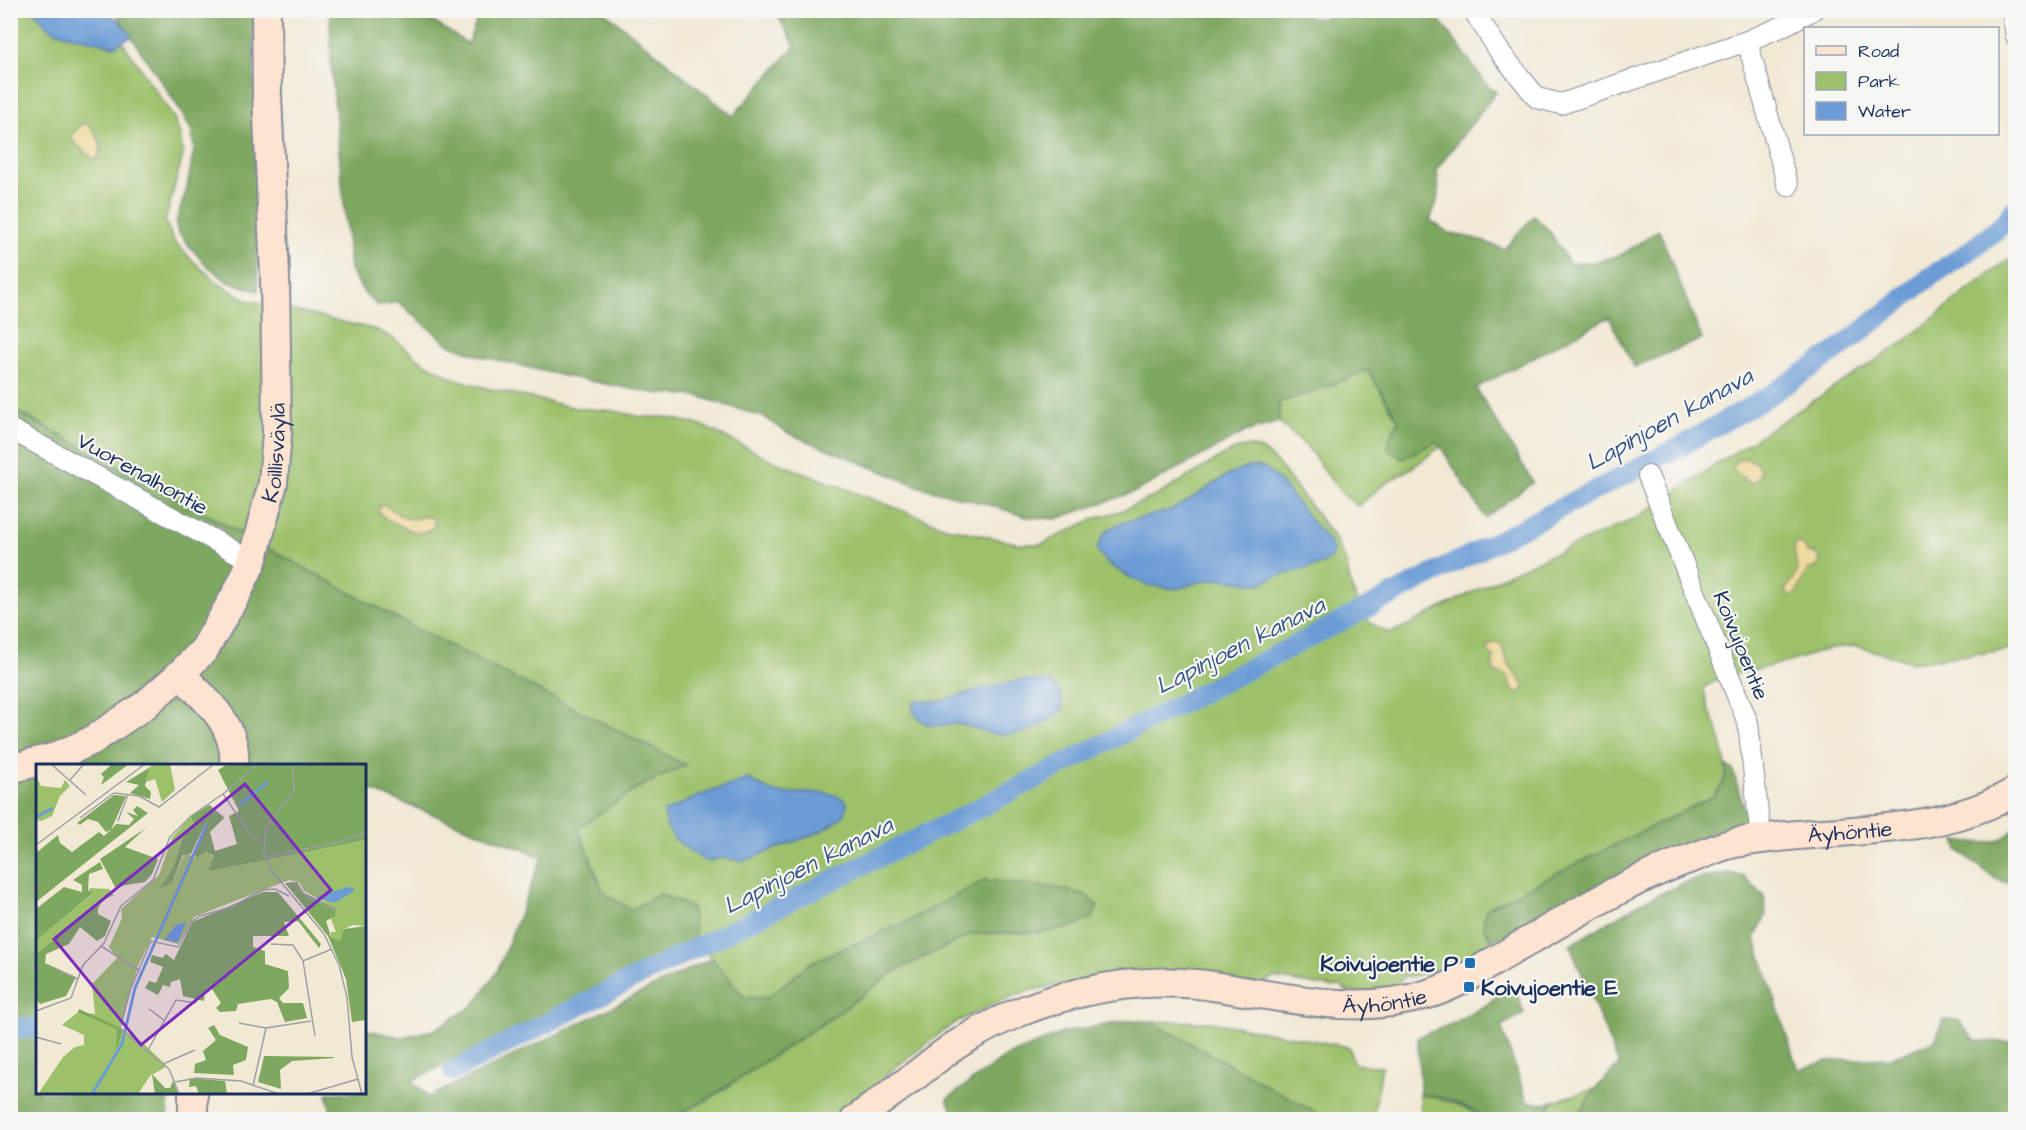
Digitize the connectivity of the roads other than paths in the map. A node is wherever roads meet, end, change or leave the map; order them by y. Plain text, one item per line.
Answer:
1 (266, 10) edge
2 (1473, 10) edge
3 (1813, 10) edge
4 (2012, 10) edge
5 (2016, 36) edge
6 (1747, 41) junction
7 (1788, 186) dead end
8 (10, 429) edge
9 (1648, 476) dead end
10 (252, 561) junction
11 (180, 674) junction
12 (234, 764) edge
13 (10, 769) edge
14 (2016, 791) edge
15 (1761, 839) junction
16 (193, 1094) edge
17 (193, 1119) edge
18 (855, 1119) edge

1 - 10 main road, Koillisväylä
2 - 6 street
3 - 6 street
4 - 5 street
6 - 7 street
8 - 10 street, Vuorenalhontie
9 - 15 street, Koivujoentie
10 - 11 main road, Koillisväylä
11 - 12 main road
11 - 13 main road, Koillisväylä
14 - 15 main road, Äyhöntie
15 - 18 main road, Äyhöntie
16 - 17 main road

